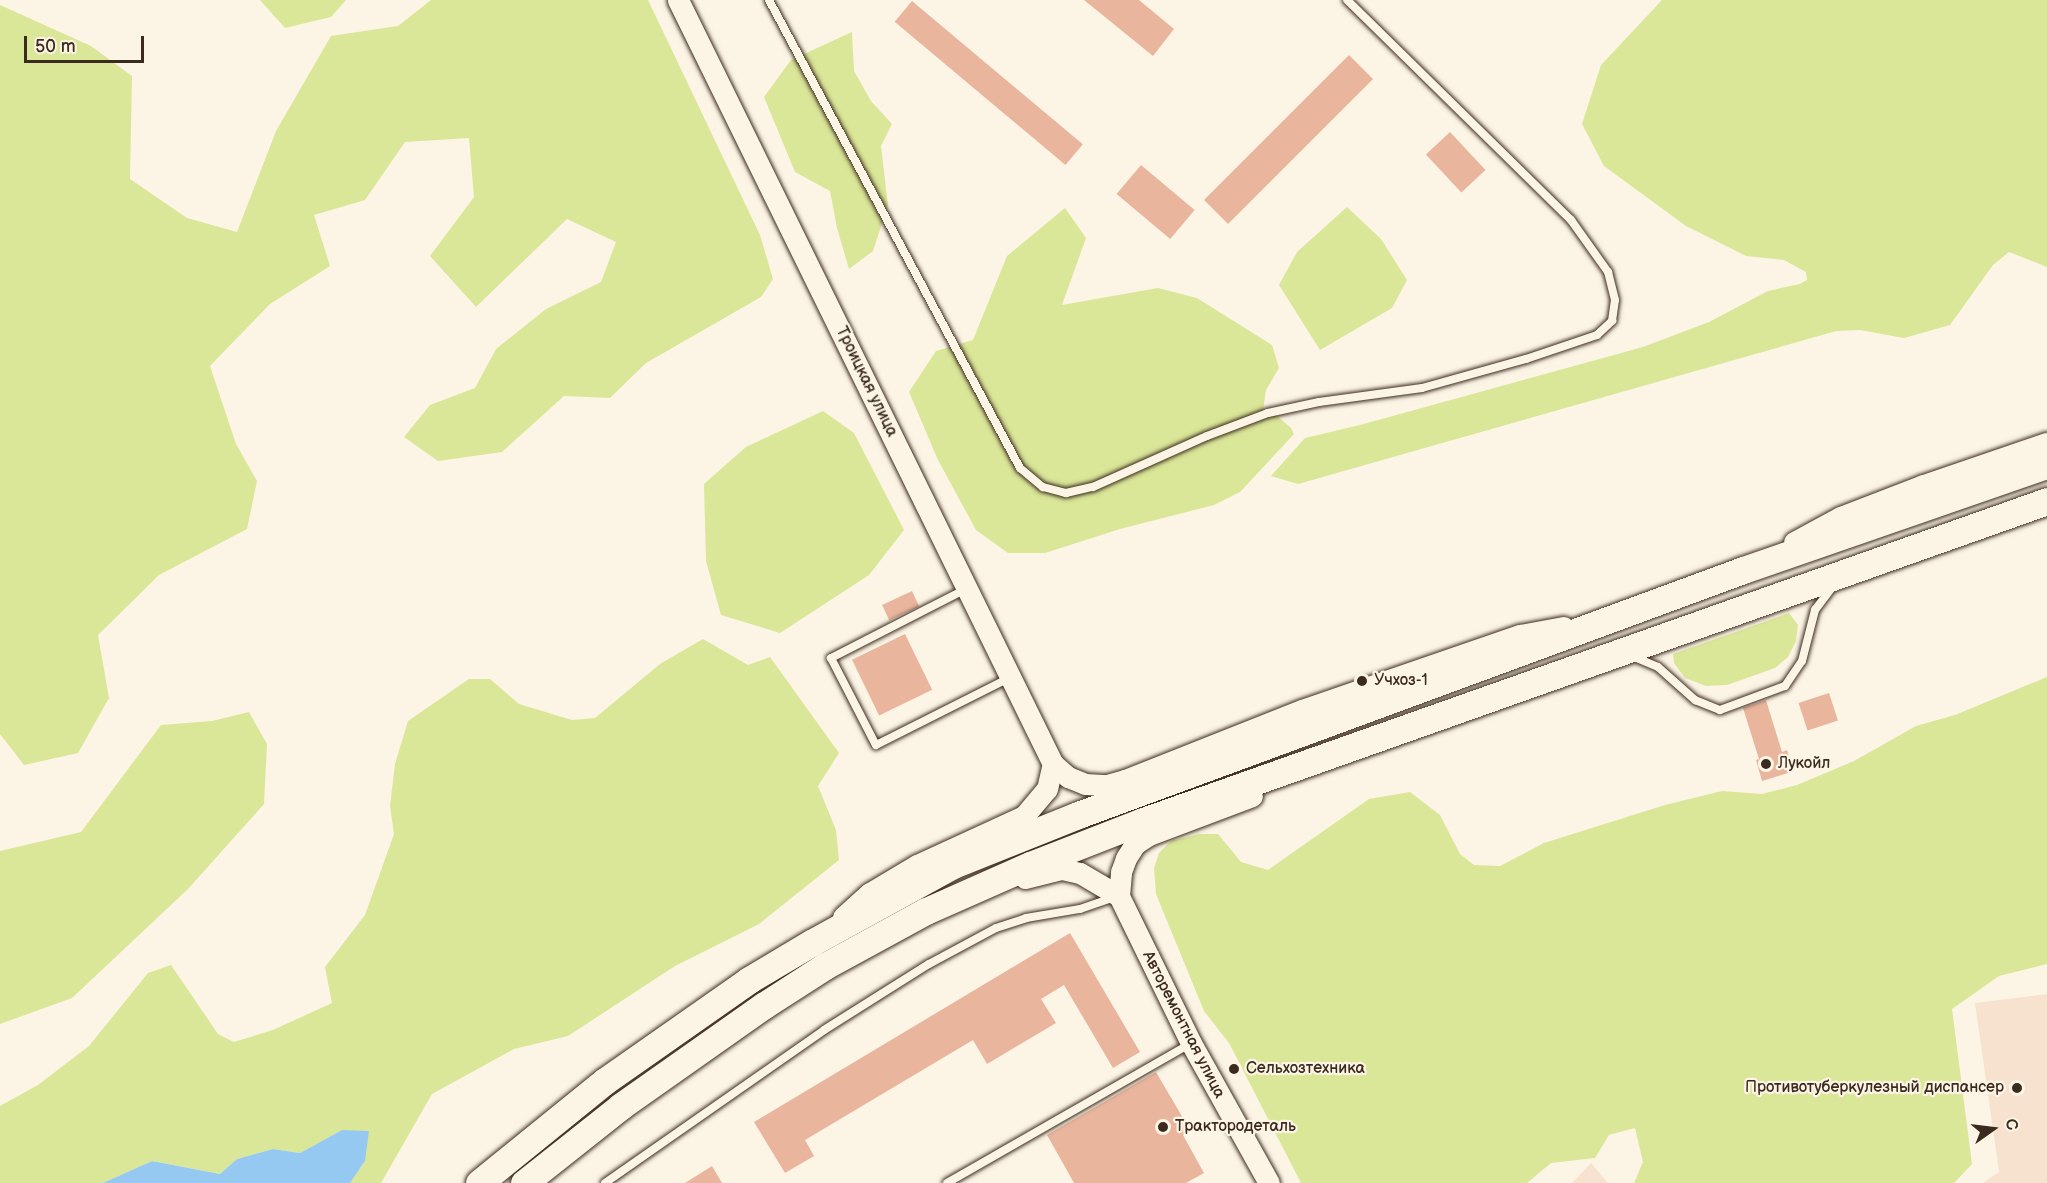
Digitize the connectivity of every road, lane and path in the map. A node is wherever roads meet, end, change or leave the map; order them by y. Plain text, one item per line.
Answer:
1 (678, 0) edge
2 (769, 0) edge
3 (1347, 0) edge
4 (2047, 444) edge
5 (2047, 465) edge
6 (2047, 501) edge
7 (2047, 513) edge
8 (1877, 561) junction
9 (1743, 570) junction
10 (1842, 574) junction
11 (967, 589) junction
12 (1607, 620) junction
13 (1622, 652) junction
14 (1010, 677) junction
15 (1367, 742) junction
16 (1053, 765) junction
17 (1119, 896) junction
18 (874, 937) junction
19 (813, 942) junction
20 (1191, 1043) junction
21 (479, 1183) edge
22 (524, 1183) edge
23 (605, 1183) edge
24 (947, 1183) edge
25 (1269, 1183) edge

1 - 11 street, Троицкая улица
2 - 3 lane
4 - 9 main road
5 - 9 highway
6 - 8 highway
7 - 8 main road
8 - 10 highway
9 - 12 highway
10 - 13 highway
10 - 13 lane
11 - 14 street, Троицкая улица
11 - 14 lane
12 - 16 street
12 - 19 highway
13 - 15 highway
14 - 16 street, Троицкая улица
15 - 17 street
15 - 18 highway
16 - 19 street
17 - 18 street
17 - 20 street, Авторемонтная улица
17 - 23 lane
18 - 22 highway
19 - 21 highway
20 - 24 lane
20 - 25 street, Авторемонтная улица

